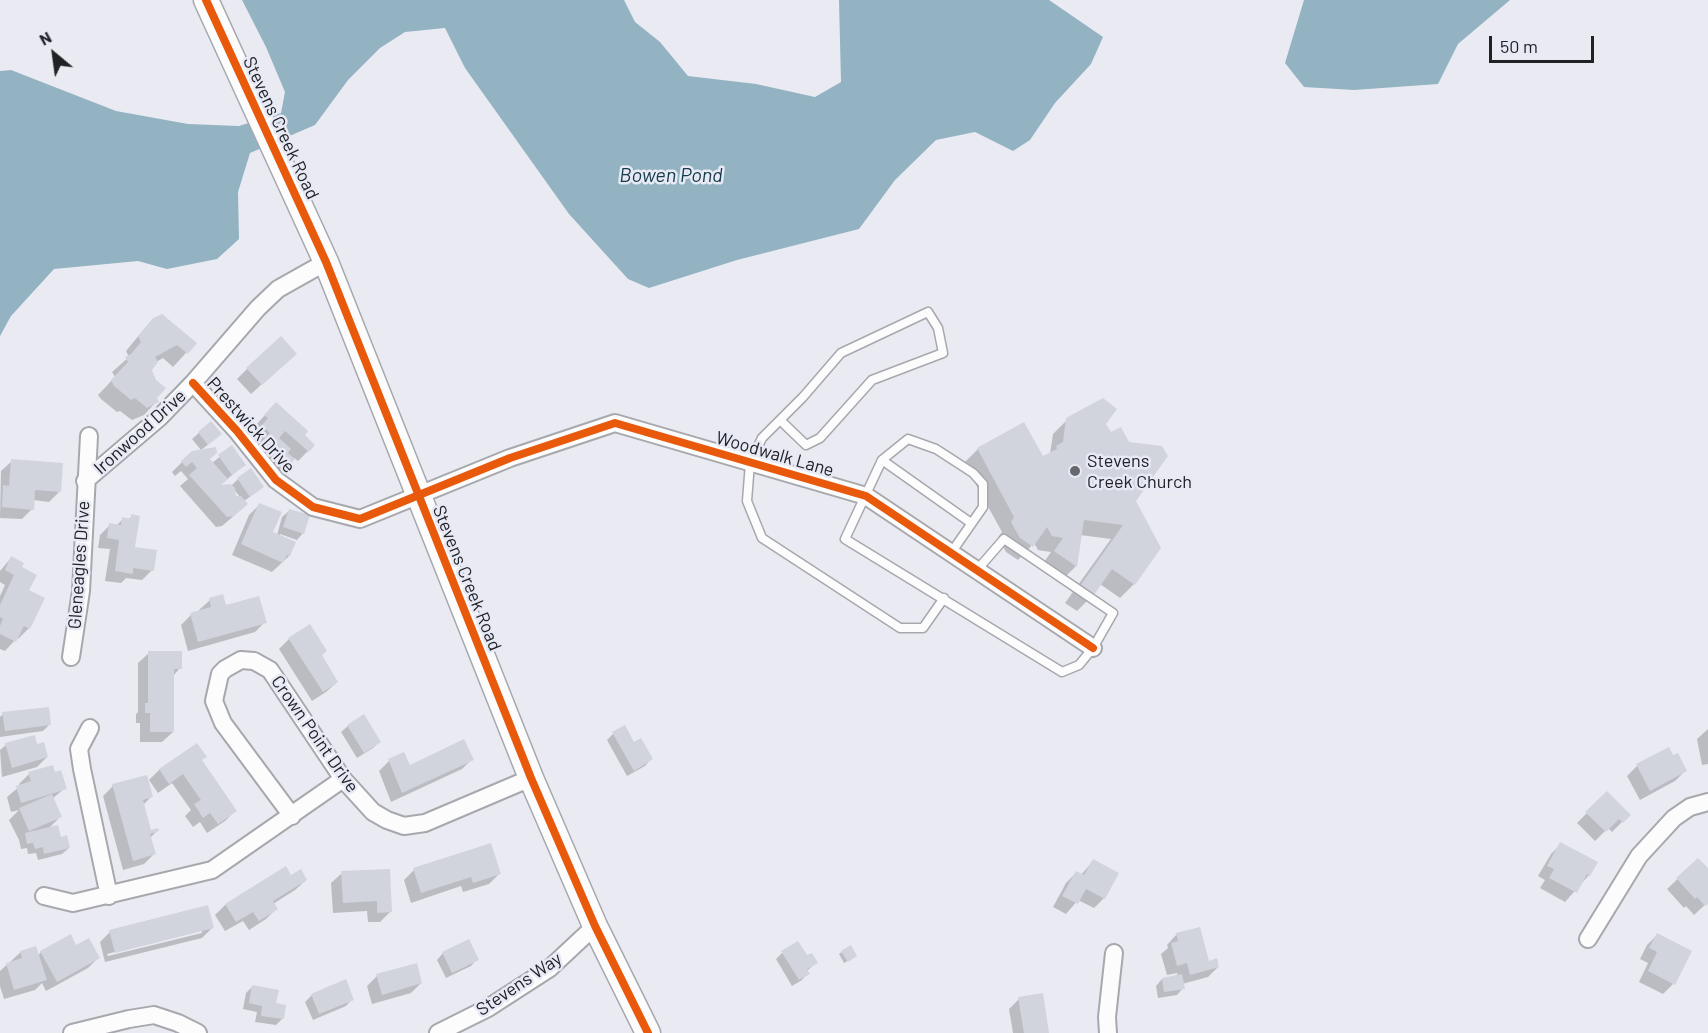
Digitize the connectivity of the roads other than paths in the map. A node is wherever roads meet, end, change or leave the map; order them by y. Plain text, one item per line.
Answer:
1 (206, 0) edge
2 (326, 262) junction
3 (193, 383) junction
4 (780, 420) junction
5 (89, 436) dead end
6 (882, 460) junction
7 (750, 463) junction
8 (85, 482) junction
9 (417, 495) junction
10 (866, 496) junction
11 (971, 523) junction
12 (951, 553) junction
13 (977, 570) junction
14 (944, 598) junction
15 (1092, 648) junction
16 (71, 657) dead end
17 (90, 728) dead end
18 (531, 778) junction
19 (343, 779) junction
20 (1708, 802) edge
21 (292, 816) junction
22 (44, 896) dead end
23 (109, 896) junction
24 (595, 926) junction
25 (1588, 939) dead end
26 (1114, 953) dead end
27 (72, 1033) edge
28 (198, 1033) edge
29 (438, 1033) edge
30 (648, 1033) edge
31 (1108, 1033) edge

1 - 2 street, Stevens Creek Road
2 - 3 street, Ironwood Drive
2 - 9 street, Stevens Creek Road
3 - 8 street, Ironwood Drive
3 - 9 street, Prestwick Drive
4 - 4 lane
4 - 7 lane
5 - 8 street, Gleneagles Drive
6 - 10 lane
6 - 11 lane
6 - 11 lane
7 - 9 street, Woodwalk Lane
7 - 10 street, Woodwalk Lane
7 - 14 lane
8 - 16 street, Gleneagles Drive
9 - 18 street, Stevens Creek Road
10 - 12 street, Woodwalk Lane
10 - 14 lane
11 - 12 lane
12 - 13 street, Woodwalk Lane
13 - 15 street, Woodwalk Lane
13 - 15 lane
14 - 15 lane
17 - 23 street
18 - 19 street, Crown Point Drive
18 - 24 street, Stevens Creek Road
19 - 21 street
19 - 21 street, Crown Point Drive
20 - 25 street
21 - 23 street
22 - 23 street
24 - 29 street, Stevens Way
24 - 30 street, Stevens Creek Road
26 - 31 street
27 - 28 street

